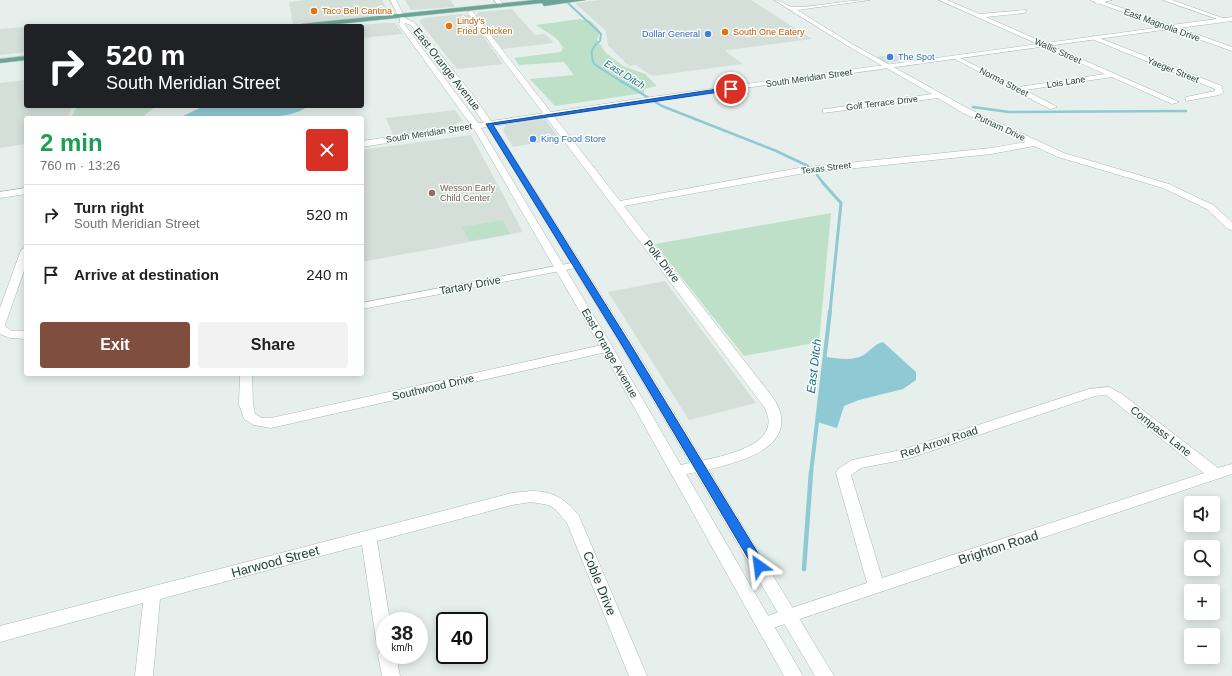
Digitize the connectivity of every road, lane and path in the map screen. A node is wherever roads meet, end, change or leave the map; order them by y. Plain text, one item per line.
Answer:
1 (393, 0) edge
2 (497, 0) edge
3 (552, 0) edge
4 (583, 0) edge
5 (777, 0) edge
6 (867, 0) edge
7 (942, 0) edge
8 (1109, 0) edge
9 (1166, 0) edge
10 (1095, 1) edge
11 (504, 7) junction
12 (792, 9) junction
13 (1024, 11) dead end
14 (470, 12) junction
15 (979, 16) junction
16 (402, 17) junction
17 (1229, 19) edge
18 (323, 24) edge
19 (349, 24) edge
20 (1169, 27) junction
21 (1094, 38) junction
22 (1046, 45) junction
23 (1232, 49) edge
24 (24, 55) edge
25 (0, 57) edge
26 (24, 58) edge
27 (956, 58) junction
28 (0, 61) edge
29 (887, 67) junction
30 (1113, 75) junction
31 (1018, 89) junction
32 (938, 96) junction
33 (1189, 99) dead end
34 (1175, 102) dead end
35 (1052, 107) dead end
36 (826, 111) dead end
37 (549, 114) junction
38 (489, 124) junction
39 (476, 126) junction
40 (1035, 143) junction
41 (364, 144) edge
42 (24, 191) edge
43 (0, 195) edge
44 (618, 204) junction
45 (1232, 227) edge
46 (24, 256) edge
47 (577, 265) junction
48 (560, 268) junction
49 (364, 306) edge
50 (2, 327) edge
51 (24, 334) edge
52 (607, 348) junction
53 (246, 376) edge
54 (1104, 391) joint
55 (699, 465) junction
56 (1232, 469) edge
57 (677, 471) junction
58 (1217, 475) junction
59 (552, 498) joint
60 (368, 536) junction
61 (877, 588) junction
62 (152, 594) junction
63 (380, 612) edge
64 (790, 616) junction
65 (764, 624) junction
66 (0, 634) edge
67 (389, 664) edge
68 (144, 676) edge
69 (391, 676) edge
70 (638, 676) edge
71 (794, 676) edge
72 (825, 676) edge

1 - 16 street, East Orange Avenue
2 - 11 street
3 - 11 main road
4 - 11 main road
5 - 12 street, Putnam Drive
6 - 12 street
7 - 15 street, Wallis Street
8 - 10 street
9 - 17 street
10 - 20 street, East Magnolia Drive
11 - 14 main road
11 - 16 main road
12 - 29 street, Putnam Drive
13 - 15 street
14 - 16 main road
14 - 37 street, Polk Drive
15 - 22 street, Wallis Street
16 - 18 main road
16 - 19 main road
16 - 38 street, East Orange Avenue
16 - 39 street, East Orange Avenue
17 - 20 street, South Meridian Street
20 - 21 street, South Meridian Street
20 - 23 street, East Magnolia Drive
21 - 22 street, South Meridian Street
21 - 33 street, Yaeger Street
22 - 27 street, South Meridian Street
22 - 30 street, Wallis Street
24 - 25 main road
26 - 28 main road
27 - 29 street, South Meridian Street
27 - 31 street, Norma Street
29 - 32 street, Putnam Drive
29 - 37 street, South Meridian Street
30 - 31 street, Lois Lane
30 - 34 street, Wallis Street
31 - 35 street, Norma Street
32 - 36 street, Golf Terrace Drive
32 - 40 street, Putnam Drive
37 - 38 street, South Meridian Street
37 - 44 street, Polk Drive
38 - 39 street, South Meridian Street
38 - 47 street, East Orange Avenue
39 - 41 street, South Meridian Street
39 - 48 street, East Orange Avenue
40 - 44 street, Texas Street
40 - 45 street, Putnam Drive
42 - 43 street
44 - 55 street, Polk Drive
46 - 50 street
47 - 48 street, Tartary Drive
47 - 55 street, East Orange Avenue
48 - 49 street, Tartary Drive
48 - 52 street, East Orange Avenue
50 - 51 street
52 - 53 street, Southwood Drive
52 - 57 street, East Orange Avenue
54 - 58 street, Compass Lane
54 - 61 street, Red Arrow Road
55 - 57 street, Polk Drive
55 - 64 street, East Orange Avenue
56 - 58 street, Brighton Road
57 - 65 street, East Orange Avenue
58 - 61 street, Brighton Road
59 - 60 street, Harwood Street
59 - 70 street, Coble Drive
60 - 62 street, Harwood Street
60 - 63 street
61 - 64 street, Brighton Road
62 - 66 street, Harwood Street
62 - 68 street
64 - 65 street, Brighton Road
64 - 72 street, East Orange Avenue
65 - 71 street, East Orange Avenue
67 - 69 street

